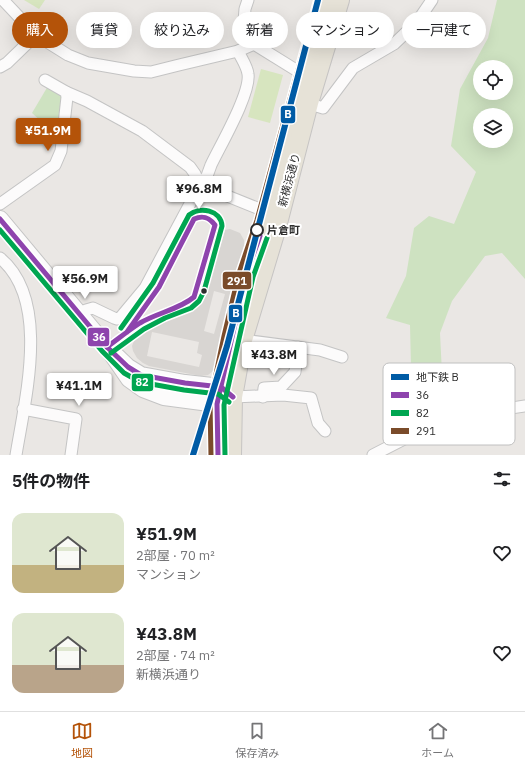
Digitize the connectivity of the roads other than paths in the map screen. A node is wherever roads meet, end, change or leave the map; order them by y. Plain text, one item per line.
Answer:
1 (4, 0) edge
2 (248, 0) edge
3 (324, 0) edge
4 (340, 0) edge
5 (432, 0) edge
6 (15, 12) edge
7 (245, 12) edge
8 (23, 48) edge
9 (57, 48) edge
10 (245, 48) edge
11 (261, 48) edge
12 (238, 51) junction
13 (0, 67) edge
14 (310, 77) junction
15 (45, 80) dead end
16 (66, 92) junction
17 (303, 101) junction
18 (200, 185) junction
19 (0, 204) edge
20 (267, 212) junction
21 (0, 219) edge
22 (0, 258) edge
23 (80, 316) junction
24 (243, 340) junction
25 (298, 347) junction
26 (342, 357) dead end
27 (223, 396) junction
28 (263, 397) junction
29 (525, 406) edge
30 (515, 407) edge
31 (23, 409) junction
32 (326, 431) dead end
33 (392, 445) edge
34 (16, 455) edge
35 (71, 455) edge
36 (220, 455) edge
37 (373, 455) edge

1 - 6 street
2 - 7 street
3 - 14 main road, 新横浜通り
4 - 14 main road, 新横浜通り
5 - 17 street
8 - 13 street
9 - 12 street
10 - 12 street
11 - 14 street
12 - 18 street
14 - 17 main road, 新横浜通り
15 - 16 street
16 - 18 street
16 - 19 street
17 - 20 main road, 新横浜通り
17 - 24 main road, 新横浜通り
18 - 20 street
18 - 23 street
20 - 27 main road, 新横浜通り
21 - 23 street
22 - 31 street
23 - 27 street
24 - 25 street
24 - 27 main road, 新横浜通り
25 - 26 street
25 - 28 street
27 - 28 street
27 - 36 main road, 新横浜通り
28 - 32 street
29 - 30 street
31 - 34 street
31 - 35 street
33 - 37 street

